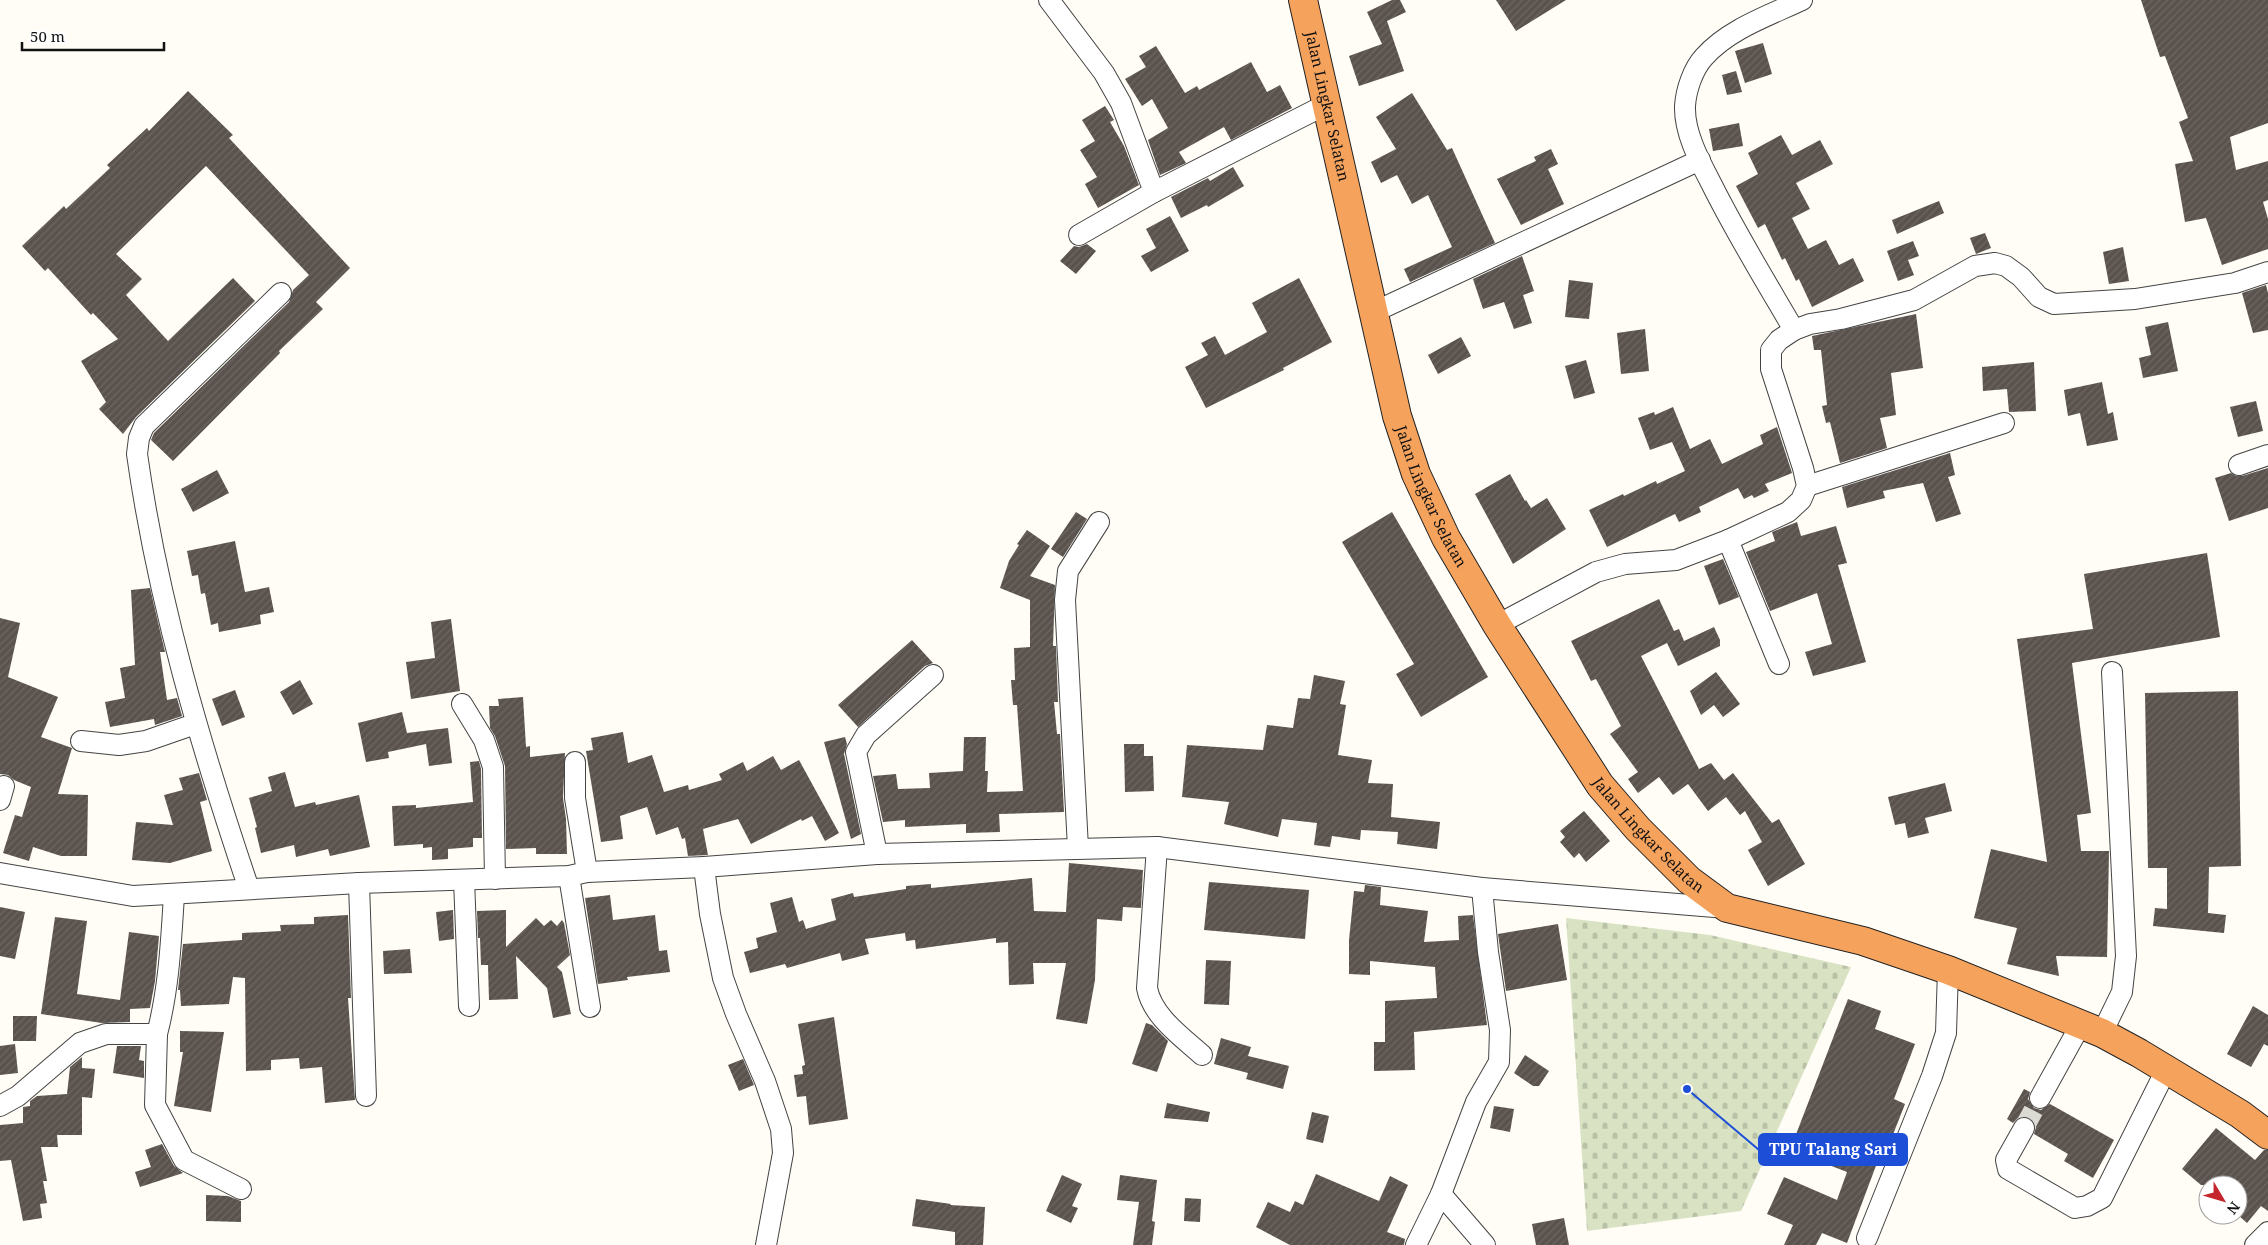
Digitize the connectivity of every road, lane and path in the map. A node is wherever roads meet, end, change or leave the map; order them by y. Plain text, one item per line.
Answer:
1 (1049, 0) edge
2 (1304, 0) edge
3 (1802, 0) edge
4 (1325, 105) junction
5 (1700, 160) junction
6 (1154, 192) junction
7 (1080, 235) dead end
8 (2268, 272) edge
9 (281, 293) dead end
10 (1374, 312) junction
11 (1794, 330) junction
12 (2004, 424) dead end
13 (2268, 455) edge
14 (2239, 465) dead end
15 (1807, 486) junction
16 (1100, 522) dead end
17 (1728, 540) junction
18 (1497, 626) junction
19 (1779, 664) dead end
20 (2112, 672) dead end
21 (933, 675) dead end
22 (462, 704) dead end
23 (195, 724) junction
24 (81, 741) dead end
25 (575, 762) dead end
26 (1157, 847) junction
27 (1078, 848) junction
28 (877, 854) junction
29 (704, 867) junction
30 (0, 873) edge
31 (578, 874) junction
32 (495, 879) junction
33 (464, 880) junction
34 (359, 883) junction
35 (1482, 888) junction
36 (249, 889) junction
37 (174, 895) junction
38 (1727, 908) junction
39 (1948, 970) junction
40 (469, 1006) dead end
41 (590, 1007) dead end
42 (2092, 1029) junction
43 (157, 1034) junction
44 (1202, 1055) dead end
45 (2166, 1070) junction
46 (366, 1096) dead end
47 (2040, 1098) tunnel mouth
48 (0, 1106) edge
49 (2024, 1128) tunnel mouth
50 (2268, 1135) edge
51 (241, 1189) dead end
52 (1441, 1194) junction
53 (2268, 1232) edge
54 (1867, 1238) dead end
55 (766, 1245) edge
56 (1416, 1245) edge
57 (1485, 1245) edge
58 (2255, 1245) edge

1 - 6 street
2 - 4 highway, Jalan Lingkar Selatan
3 - 5 street
4 - 6 street
4 - 10 highway, Jalan Lingkar Selatan
5 - 10 street
5 - 11 street
6 - 7 street
8 - 11 street
9 - 23 street
10 - 18 highway, Jalan Lingkar Selatan
11 - 15 street
12 - 15 street
13 - 14 street
15 - 17 street
16 - 27 street
17 - 18 street
17 - 19 street
18 - 38 highway, Jalan Lingkar Selatan
20 - 42 street
21 - 28 street
22 - 32 street
23 - 24 street
23 - 36 street
25 - 31 street
26 - 27 street
26 - 35 street
26 - 44 street
27 - 28 street
28 - 29 street
29 - 31 street
29 - 55 street
30 - 37 street
31 - 32 street
31 - 41 street
32 - 33 street
33 - 34 street
33 - 40 street
34 - 36 street
34 - 46 street
35 - 38 street
35 - 52 street
36 - 37 street
37 - 43 street
38 - 39 highway
39 - 42 highway
39 - 54 street
42 - 45 highway
42 - 47 street
43 - 48 street
43 - 51 street
45 - 49 street
45 - 50 highway
52 - 56 street
52 - 57 street
53 - 58 street

